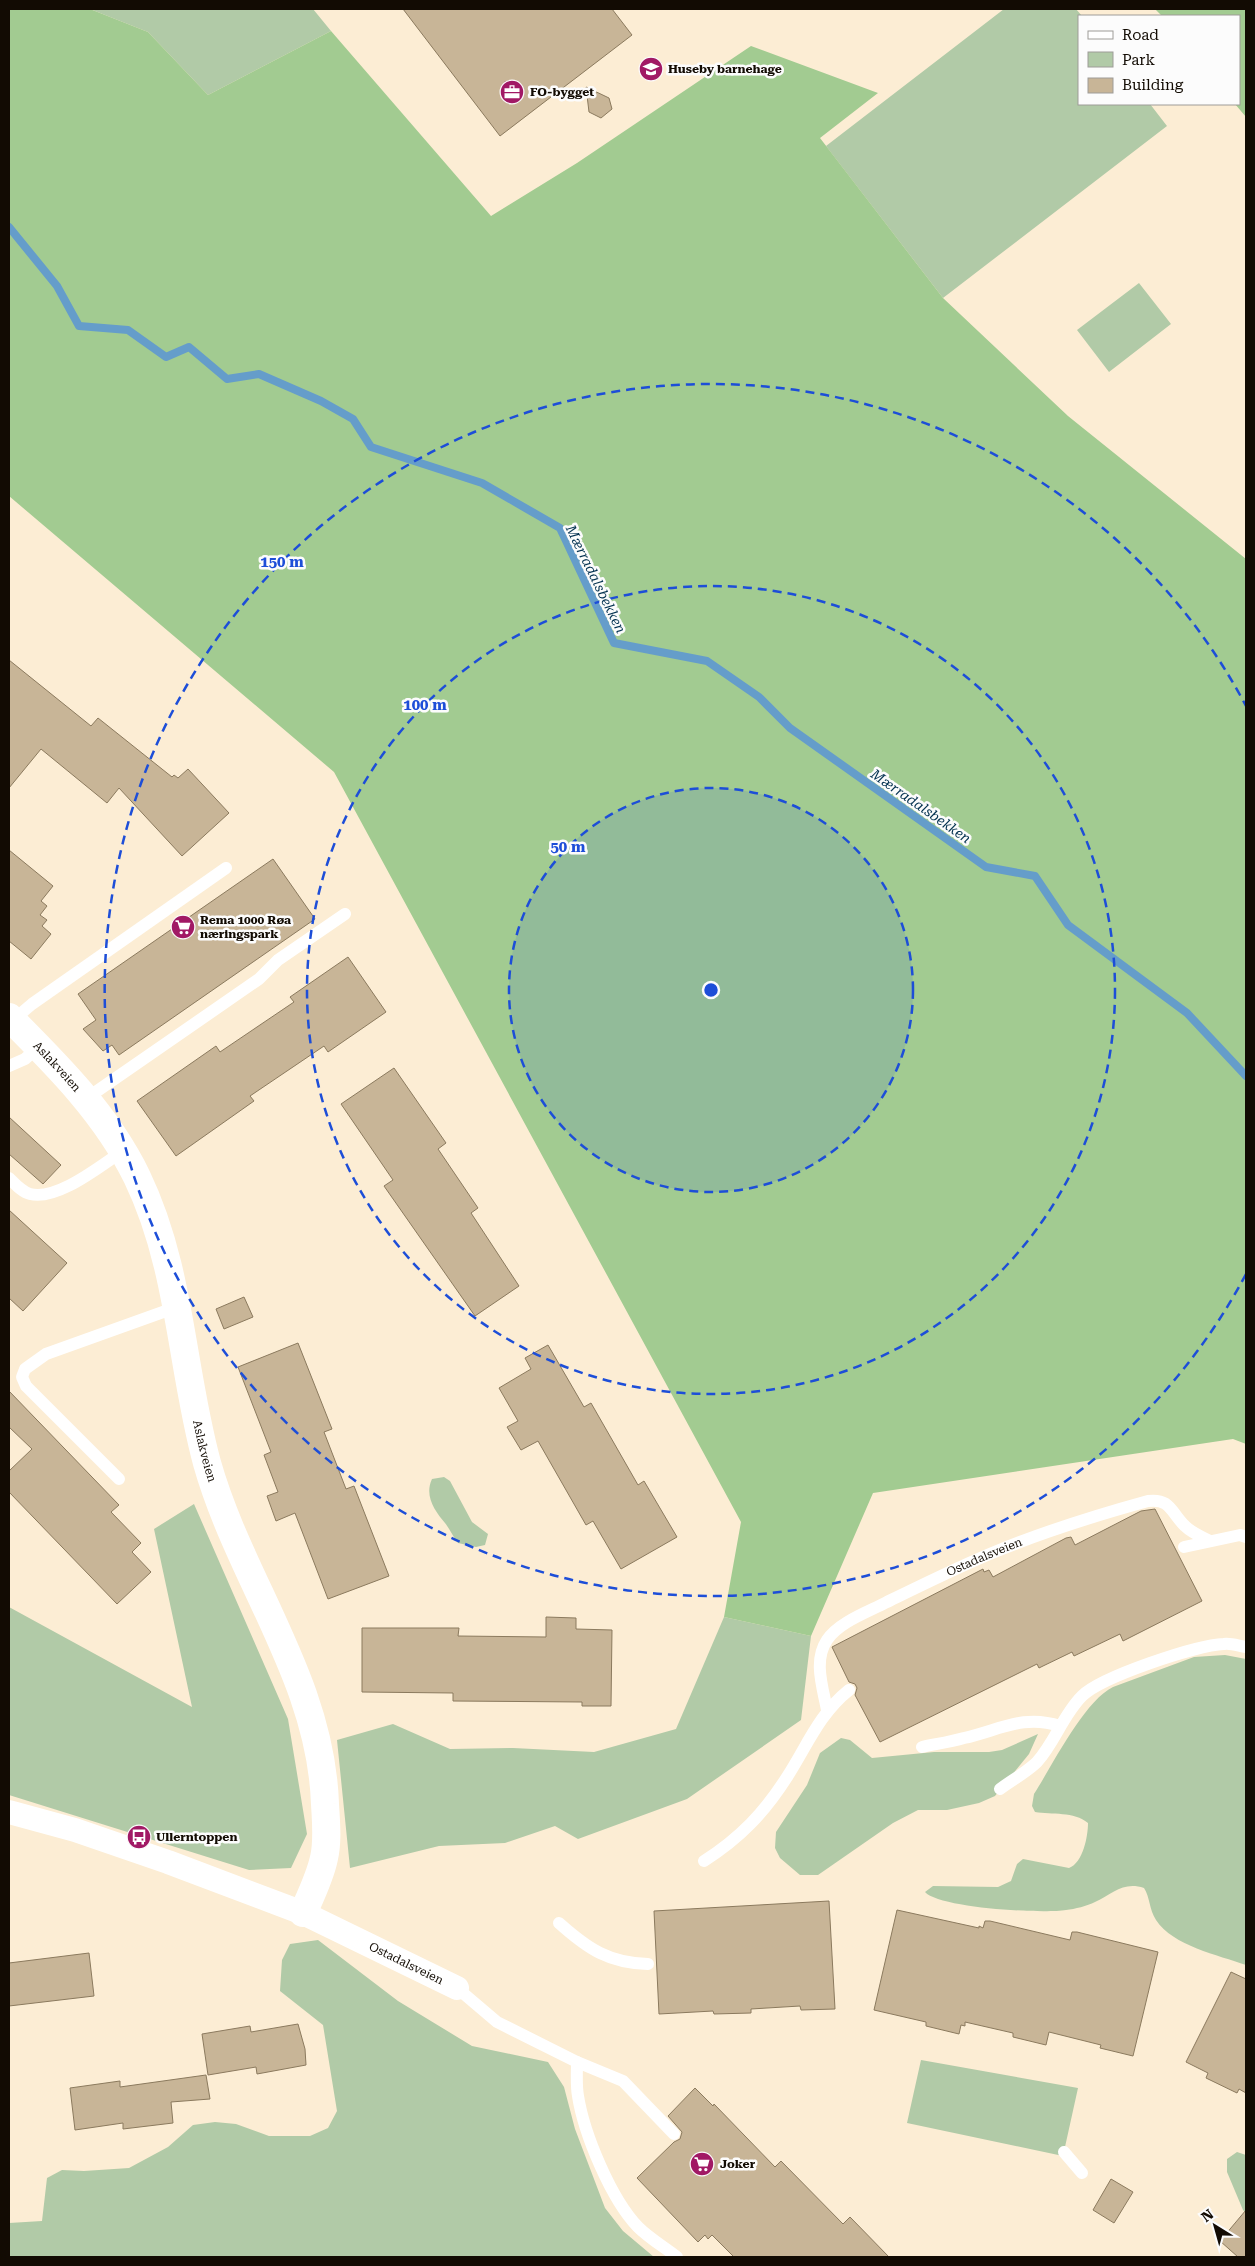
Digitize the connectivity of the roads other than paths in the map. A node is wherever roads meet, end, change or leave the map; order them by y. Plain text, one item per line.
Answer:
1 (226, 868) dead end
2 (345, 914) dead end
3 (10, 1019) edge
4 (38, 1047) junction
5 (9, 1066) edge
6 (87, 1098) junction
7 (123, 1151) junction
8 (9, 1178) edge
9 (177, 1307) junction
10 (118, 1478) dead end
11 (1246, 1537) edge
12 (1210, 1541) junction
13 (1184, 1547) dead end
14 (1246, 1647) edge
15 (849, 1690) dead end
16 (828, 1710) junction
17 (1060, 1726) junction
18 (922, 1747) dead end
19 (1000, 1789) dead end
20 (9, 1812) edge
21 (704, 1861) dead end
22 (303, 1913) junction
23 (559, 1923) dead end
24 (648, 1964) dead end
25 (457, 1988) joint
26 (577, 2062) junction
27 (674, 2134) dead end
28 (1064, 2152) dead end
29 (1082, 2173) dead end
30 (677, 2257) edge

1 - 3 lane
2 - 6 lane
3 - 4 street, Aslakveien
4 - 5 lane
4 - 6 street, Aslakveien
6 - 7 street, Aslakveien
7 - 8 lane
7 - 9 street, Aslakveien
9 - 10 lane
9 - 22 street, Aslakveien
11 - 12 lane
12 - 13 lane
12 - 16 lane, Ostadalsveien
14 - 17 lane
15 - 16 lane
16 - 21 lane
17 - 18 lane
17 - 19 lane
20 - 22 street, Ostadalsveien
22 - 25 street, Ostadalsveien
23 - 24 lane
25 - 26 lane, Ostadalsveien
26 - 27 lane, Ostadalsveien
26 - 30 lane
28 - 29 lane

